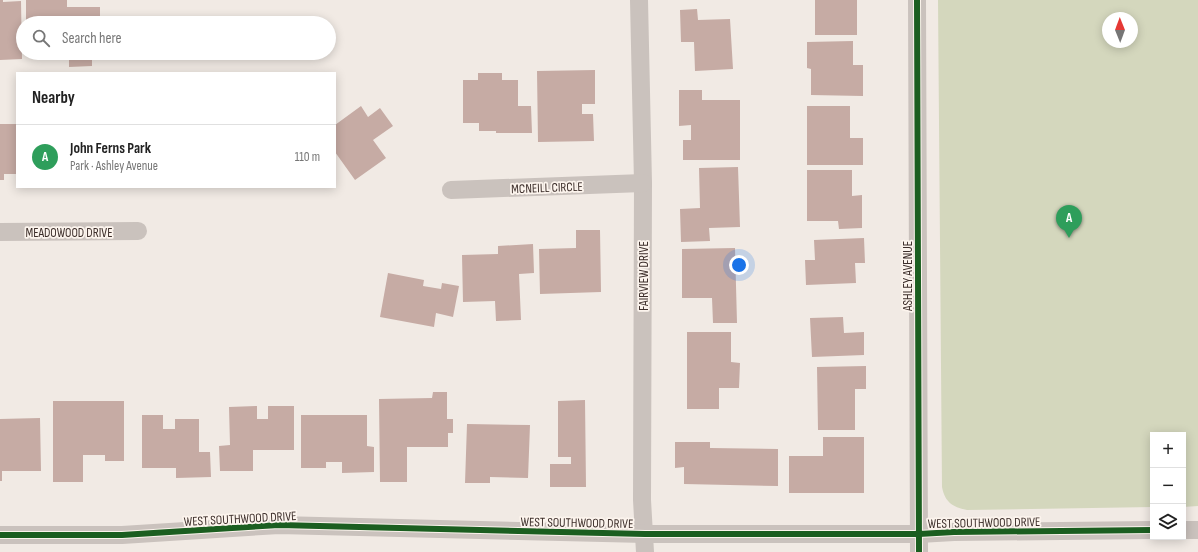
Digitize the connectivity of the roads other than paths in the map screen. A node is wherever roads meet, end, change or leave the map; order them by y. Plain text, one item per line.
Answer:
1 (639, 0) edge
2 (917, 0) edge
3 (643, 183) junction
4 (451, 190) dead end
5 (138, 231) dead end
6 (0, 232) edge
7 (1150, 530) edge
8 (1186, 530) edge
9 (1198, 530) edge
10 (919, 534) junction
11 (0, 535) edge
12 (645, 543) edge
13 (919, 552) edge

1 - 3 street, FAIRVIEW DRIVE
2 - 10 street, ASHLEY AVENUE
3 - 4 street, MCNEILL CIRCLE
3 - 12 street, FAIRVIEW DRIVE
5 - 6 street, MEADOWOOD DRIVE
7 - 10 street, WEST SOUTHWOOD DRIVE
8 - 9 street
10 - 12 street, WEST SOUTHWOOD DRIVE
10 - 13 street, ASHLEY AVENUE
11 - 12 street, WEST SOUTHWOOD DRIVE

